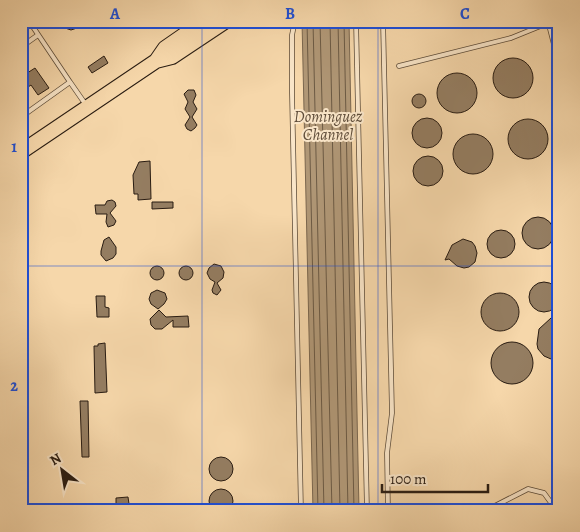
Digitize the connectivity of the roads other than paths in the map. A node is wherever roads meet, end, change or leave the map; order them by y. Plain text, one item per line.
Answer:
1 (29, 21) edge
2 (294, 21) edge
3 (356, 21) edge
4 (383, 21) edge
5 (548, 22) edge
6 (207, 28) edge
7 (38, 35) junction
8 (22, 45) edge
9 (559, 64) edge
10 (399, 66) dead end
11 (70, 82) junction
12 (88, 107) junction
13 (21, 117) edge
14 (21, 152) edge
15 (301, 511) edge
16 (368, 511) edge
17 (388, 511) edge
18 (485, 511) edge
19 (557, 511) edge

1 - 7 lane
2 - 15 lane
3 - 16 lane
4 - 17 lane
5 - 9 lane
5 - 10 lane
6 - 12 highway
7 - 8 lane
7 - 11 lane
11 - 12 lane
11 - 13 lane
12 - 14 highway
18 - 19 lane

